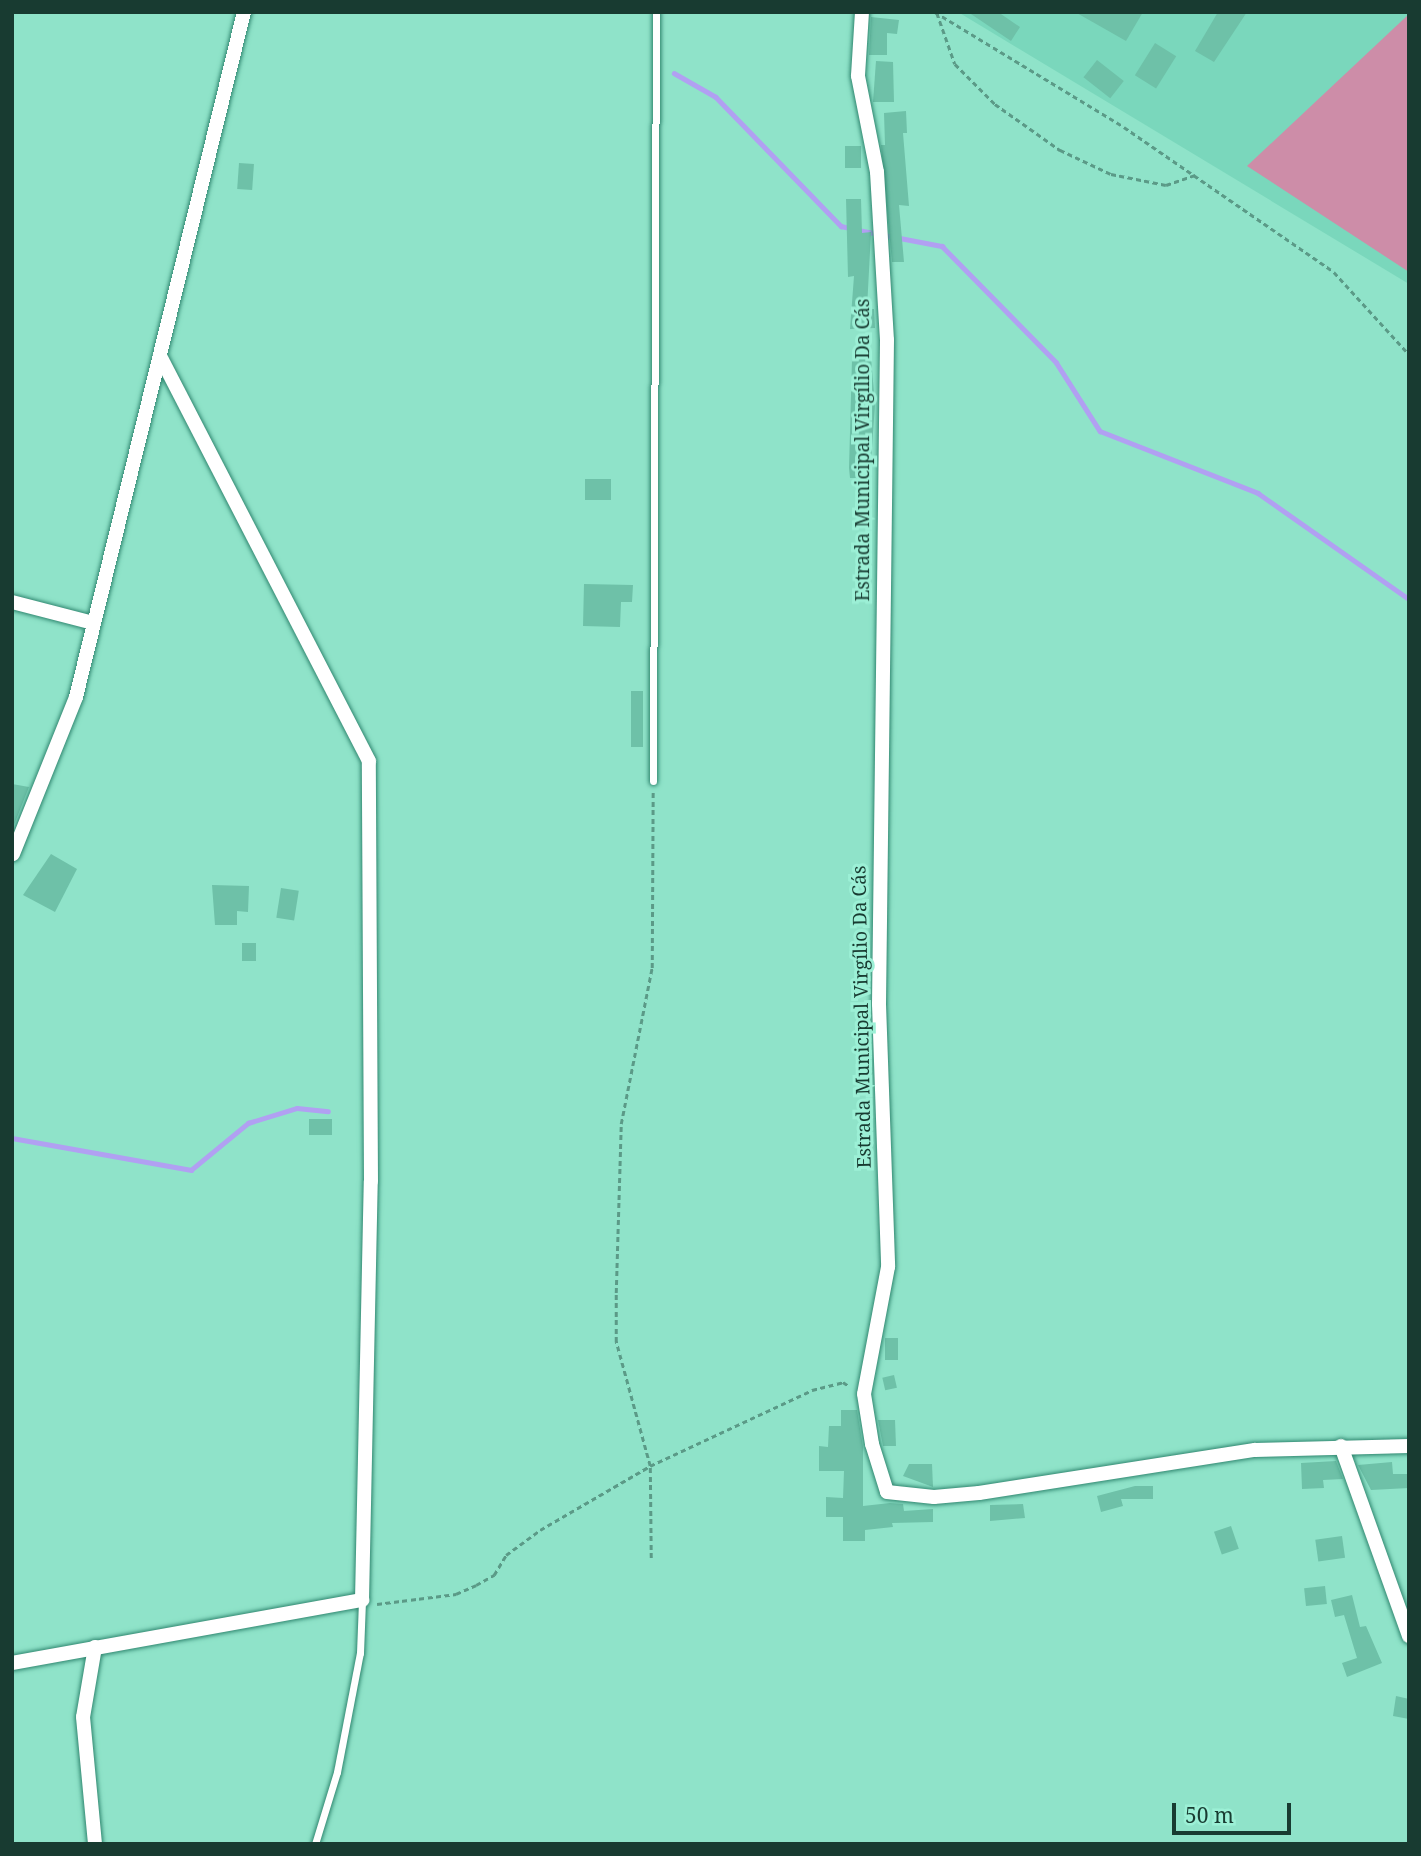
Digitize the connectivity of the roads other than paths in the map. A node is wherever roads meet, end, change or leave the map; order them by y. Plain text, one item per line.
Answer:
1 (244, 12) edge
2 (656, 12) edge
3 (862, 12) edge
4 (160, 356) junction
5 (12, 602) edge
6 (93, 623) junction
7 (653, 781) road end
8 (13, 854) edge
9 (1341, 1446) junction
10 (1409, 1446) edge
11 (362, 1600) junction
12 (1409, 1636) edge
13 (94, 1647) junction
14 (12, 1663) edge
15 (95, 1844) edge
16 (315, 1844) edge

1 - 4 street
2 - 7 lane
3 - 9 street, Estrada Municipal Virgílio Da Cás
4 - 6 street
4 - 11 street
5 - 6 street
6 - 8 street
9 - 10 street, Estrada Municipal Virgílio Da Cás
9 - 12 street
11 - 13 street
11 - 16 lane
13 - 14 street
13 - 15 street

